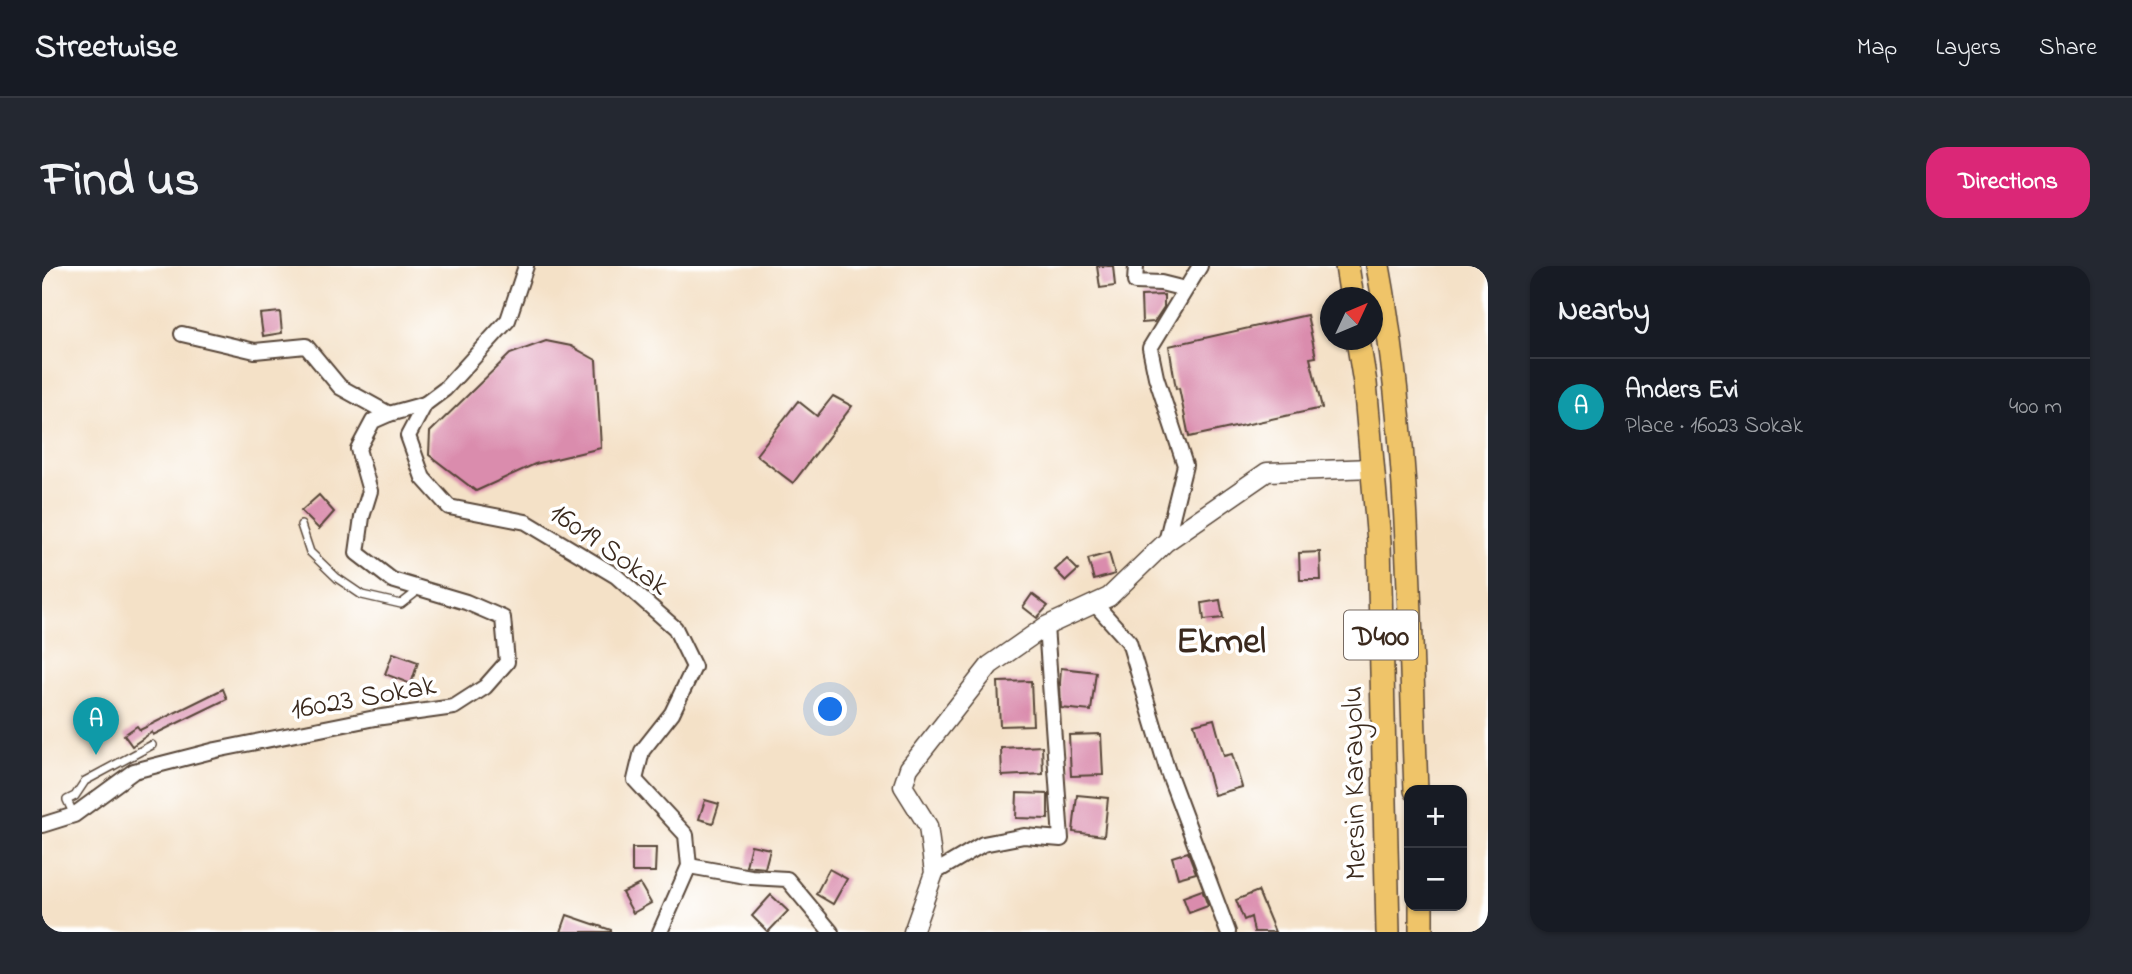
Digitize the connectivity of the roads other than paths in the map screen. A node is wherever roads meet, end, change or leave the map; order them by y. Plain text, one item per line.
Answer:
1 (526, 266) edge
2 (1136, 266) edge
3 (1200, 266) edge
4 (1347, 266) edge
5 (1378, 266) edge
6 (1350, 287) edge
7 (1185, 289) junction
8 (182, 334) dead end
9 (1360, 350) edge
10 (425, 404) junction
11 (389, 414) junction
12 (1373, 468) junction
13 (301, 525) dead end
14 (1166, 542) junction
15 (416, 587) junction
16 (1095, 604) junction
17 (1046, 626) junction
18 (152, 745) dead end
19 (1416, 785) edge
20 (74, 814) junction
21 (42, 825) edge
22 (690, 866) junction
23 (934, 873) junction
24 (1421, 911) edge
25 (1424, 931) edge
26 (660, 932) edge
27 (831, 932) edge
28 (912, 932) edge
29 (1228, 932) edge
30 (1388, 932) edge

1 - 10 street
2 - 7 street
3 - 7 street
4 - 6 highway
5 - 19 highway, Mersin Karayolu / D400
7 - 14 street
8 - 11 street
9 - 12 highway, Mersin Karayolu / D400
10 - 11 street, 16023 Sokak
10 - 22 street, 16019 Sokak
11 - 15 street, 16023 Sokak
12 - 14 street
12 - 30 highway, Mersin Karayolu / D400
13 - 15 lane
14 - 16 street
15 - 20 street, 16023 Sokak
16 - 17 street
16 - 29 street
17 - 23 street
17 - 23 street
18 - 20 lane
20 - 21 street, 16023 Sokak
22 - 26 street
22 - 27 street
23 - 28 street
24 - 25 highway

